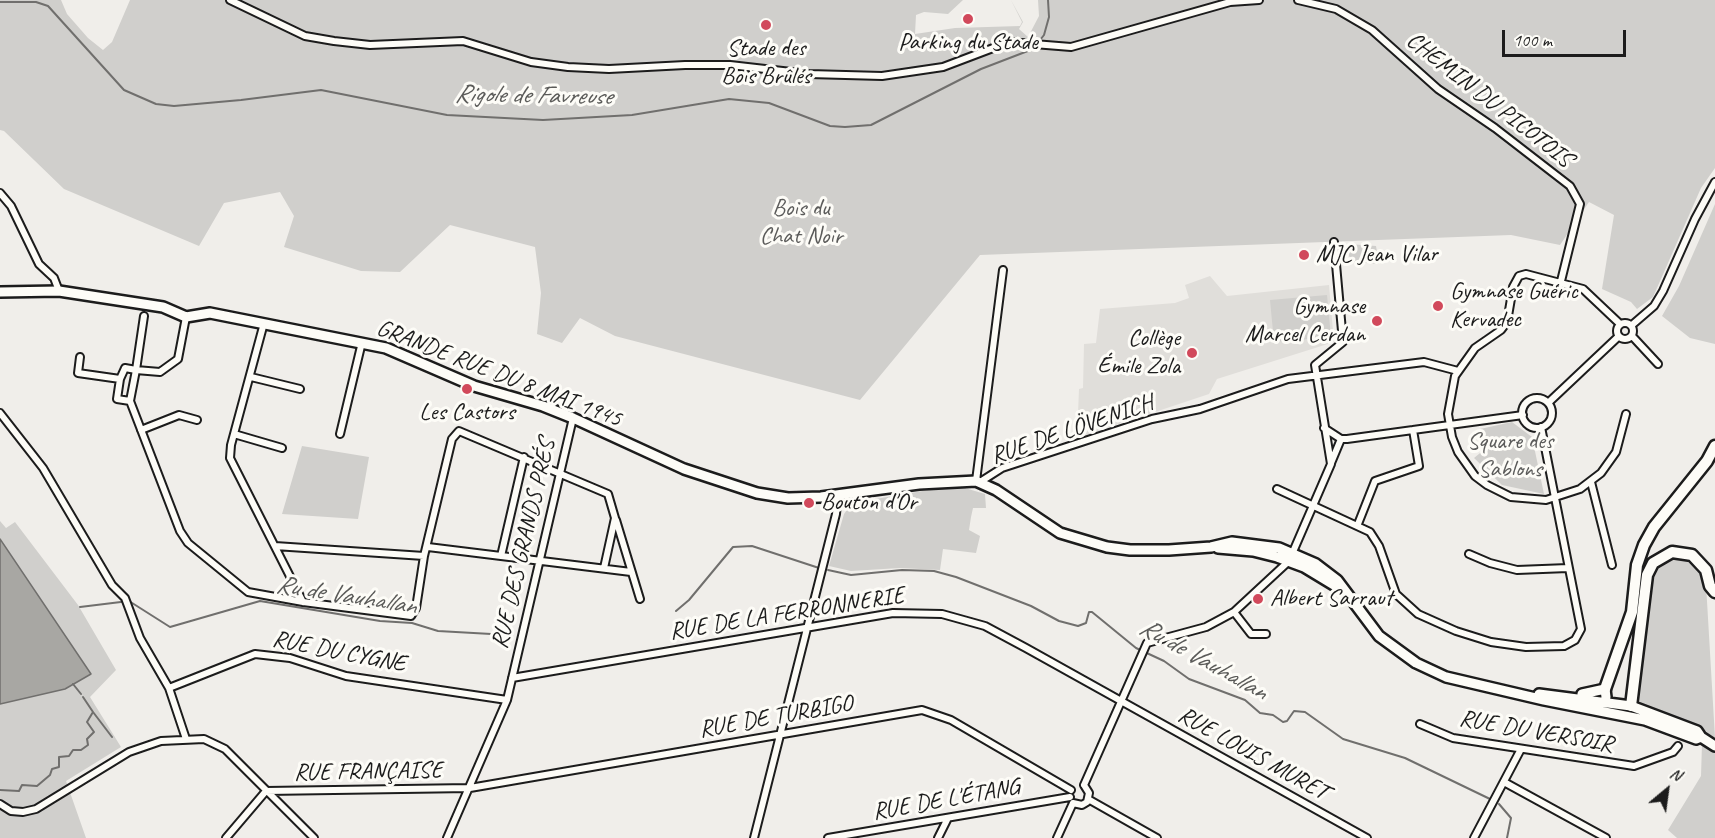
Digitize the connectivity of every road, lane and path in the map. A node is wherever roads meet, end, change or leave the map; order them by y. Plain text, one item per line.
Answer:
1 (230, 0) edge
2 (1259, 0) edge
3 (1298, 0) edge
4 (1715, 182) edge
5 (0, 193) edge
6 (1334, 242) dead end
7 (1003, 270) dead end
8 (1561, 281) junction
9 (59, 291) junction
10 (0, 292) edge
11 (144, 316) dead end
12 (186, 316) junction
13 (264, 323) junction
14 (1620, 324) junction
15 (1632, 325) junction
16 (1619, 336) junction
17 (1632, 336) junction
18 (362, 342) junction
19 (80, 357) dead end
20 (1658, 364) dead end
21 (136, 370) junction
22 (1458, 371) junction
23 (251, 376) junction
24 (1317, 376) junction
25 (120, 379) junction
26 (300, 389) dead end
27 (130, 401) junction
28 (1548, 404) junction
29 (0, 413) edge
30 (1626, 414) dead end
31 (1522, 415) junction
32 (573, 418) junction
33 (197, 420) dead end
34 (1449, 424) junction
35 (1324, 428) junction
36 (1540, 428) junction
37 (1413, 429) junction
38 (141, 430) junction
39 (340, 434) dead end
40 (234, 435) junction
41 (1341, 439) junction
42 (1715, 446) edge
43 (282, 448) dead end
44 (524, 457) junction
45 (1331, 464) junction
46 (559, 472) junction
47 (978, 482) junction
48 (1592, 482) junction
49 (1277, 489) dead end
50 (838, 495) junction
51 (1554, 499) junction
52 (1313, 505) junction
53 (615, 518) junction
54 (1358, 524) junction
55 (275, 546) junction
56 (428, 546) junction
57 (1469, 554) dead end
58 (424, 556) junction
59 (501, 556) junction
60 (1290, 557) junction
61 (539, 560) junction
62 (1612, 565) dead end
63 (604, 568) junction
64 (1568, 568) junction
65 (631, 572) junction
66 (1715, 592) edge
67 (640, 599) dead end
68 (303, 602) junction
69 (1234, 612) junction
70 (807, 627) junction
71 (1266, 634) dead end
72 (512, 678) junction
73 (170, 688) junction
74 (1605, 689) junction
75 (1501, 690) junction
76 (1558, 696) junction
77 (507, 700) junction
78 (1122, 701) junction
79 (1607, 702) junction
80 (1631, 706) junction
81 (1617, 714) junction
82 (1420, 724) dead end
83 (781, 734) junction
84 (1701, 738) junction
85 (186, 739) junction
86 (1678, 746) dead end
87 (1715, 746) edge
88 (1521, 749) junction
89 (1504, 782) junction
90 (1084, 785) junction
91 (470, 788) junction
92 (266, 791) junction
93 (1071, 797) junction
94 (1088, 799) junction
95 (0, 804) edge
96 (948, 818) junction
97 (226, 838) edge
98 (314, 838) edge
99 (447, 838) edge
100 (754, 838) edge
101 (828, 838) edge
102 (938, 838) edge
103 (1057, 838) edge
104 (1157, 838) edge
105 (1367, 838) edge
106 (1474, 838) edge
107 (1606, 838) edge

1 - 2 street
3 - 8 street, CHEMIN DU PICOTOIS
4 - 15 street
5 - 9 street
6 - 24 street
7 - 47 street
8 - 14 street
8 - 22 street
9 - 10 main road, GRANDE RUE DU 8 MAI 1945
9 - 12 main road, GRANDE RUE DU 8 MAI 1945
11 - 21 street
12 - 13 main road, GRANDE RUE DU 8 MAI 1945
12 - 21 street
13 - 18 main road, GRANDE RUE DU 8 MAI 1945
13 - 23 street
14 - 15 street
14 - 16 street
15 - 17 street
16 - 17 street
16 - 28 street
17 - 20 street
18 - 32 main road, GRANDE RUE DU 8 MAI 1945
18 - 39 street
19 - 25 street
21 - 25 street
21 - 27 street
22 - 24 street, RUE DE LÖVENICH
22 - 34 street
23 - 26 street
23 - 40 street
24 - 35 street
24 - 47 street, RUE DE LÖVENICH
25 - 27 street
27 - 38 street
28 - 31 street
28 - 36 street
29 - 73 street
30 - 48 street
31 - 34 street
31 - 36 street
32 - 46 street, RUE DES GRANDS PRÉS
32 - 50 main road, GRANDE RUE DU 8 MAI 1945
33 - 38 street
34 - 37 street
34 - 51 street
35 - 41 street
35 - 45 street
36 - 51 street
37 - 41 street
37 - 54 street
38 - 68 street
40 - 43 street
40 - 55 street
41 - 45 street
42 - 74 main road
44 - 46 street
44 - 56 street
44 - 59 street
45 - 52 street
46 - 53 street
46 - 61 street, RUE DES GRANDS PRÉS
47 - 50 main road, GRANDE RUE DU 8 MAI 1945
47 - 60 main road
48 - 51 street
48 - 62 street
49 - 52 street
50 - 70 street
51 - 64 street
52 - 54 street
52 - 60 street
53 - 63 street
53 - 65 street
54 - 64 street
55 - 58 street
55 - 68 street
56 - 58 street
56 - 59 street
57 - 64 street
58 - 68 street
59 - 61 street
60 - 69 street
60 - 75 main road
61 - 63 street
61 - 72 street, RUE DES GRANDS PRÉS
63 - 65 street
65 - 67 street
66 - 80 main road
69 - 71 street
69 - 78 street
70 - 72 street, RUE DE LA FERRONNERIE
70 - 78 street, RUE DE LA FERRONNERIE
70 - 83 street
72 - 77 street, RUE DES GRANDS PRÉS
73 - 77 street, RUE DU CYGNE
73 - 85 street
74 - 76 main road
74 - 79 main road
75 - 76 main road
75 - 81 main road
76 - 79 main road
77 - 91 street, RUE DES GRANDS PRÉS
78 - 90 street
78 - 105 street, RUE LOUIS MURET
79 - 80 main road
79 - 81 main road
80 - 81 main road
80 - 84 main road
81 - 84 main road
82 - 88 street, RUE DU VERSOIR
83 - 91 street, RUE DE TURBIGO
83 - 93 street, RUE DE TURBIGO
83 - 100 street
84 - 87 main road
85 - 92 street
85 - 95 street
86 - 88 street, RUE DU VERSOIR
88 - 89 street
89 - 106 street
89 - 107 street
90 - 93 street
90 - 94 street
91 - 92 street, RUE FRANÇAISE
91 - 99 street, RUE DES GRANDS PRÉS
92 - 97 street
92 - 98 street
93 - 94 street
93 - 96 street, RUE DE L'ÉTANG
93 - 103 street
94 - 104 street
96 - 101 street, RUE DE L'ÉTANG
96 - 102 street

